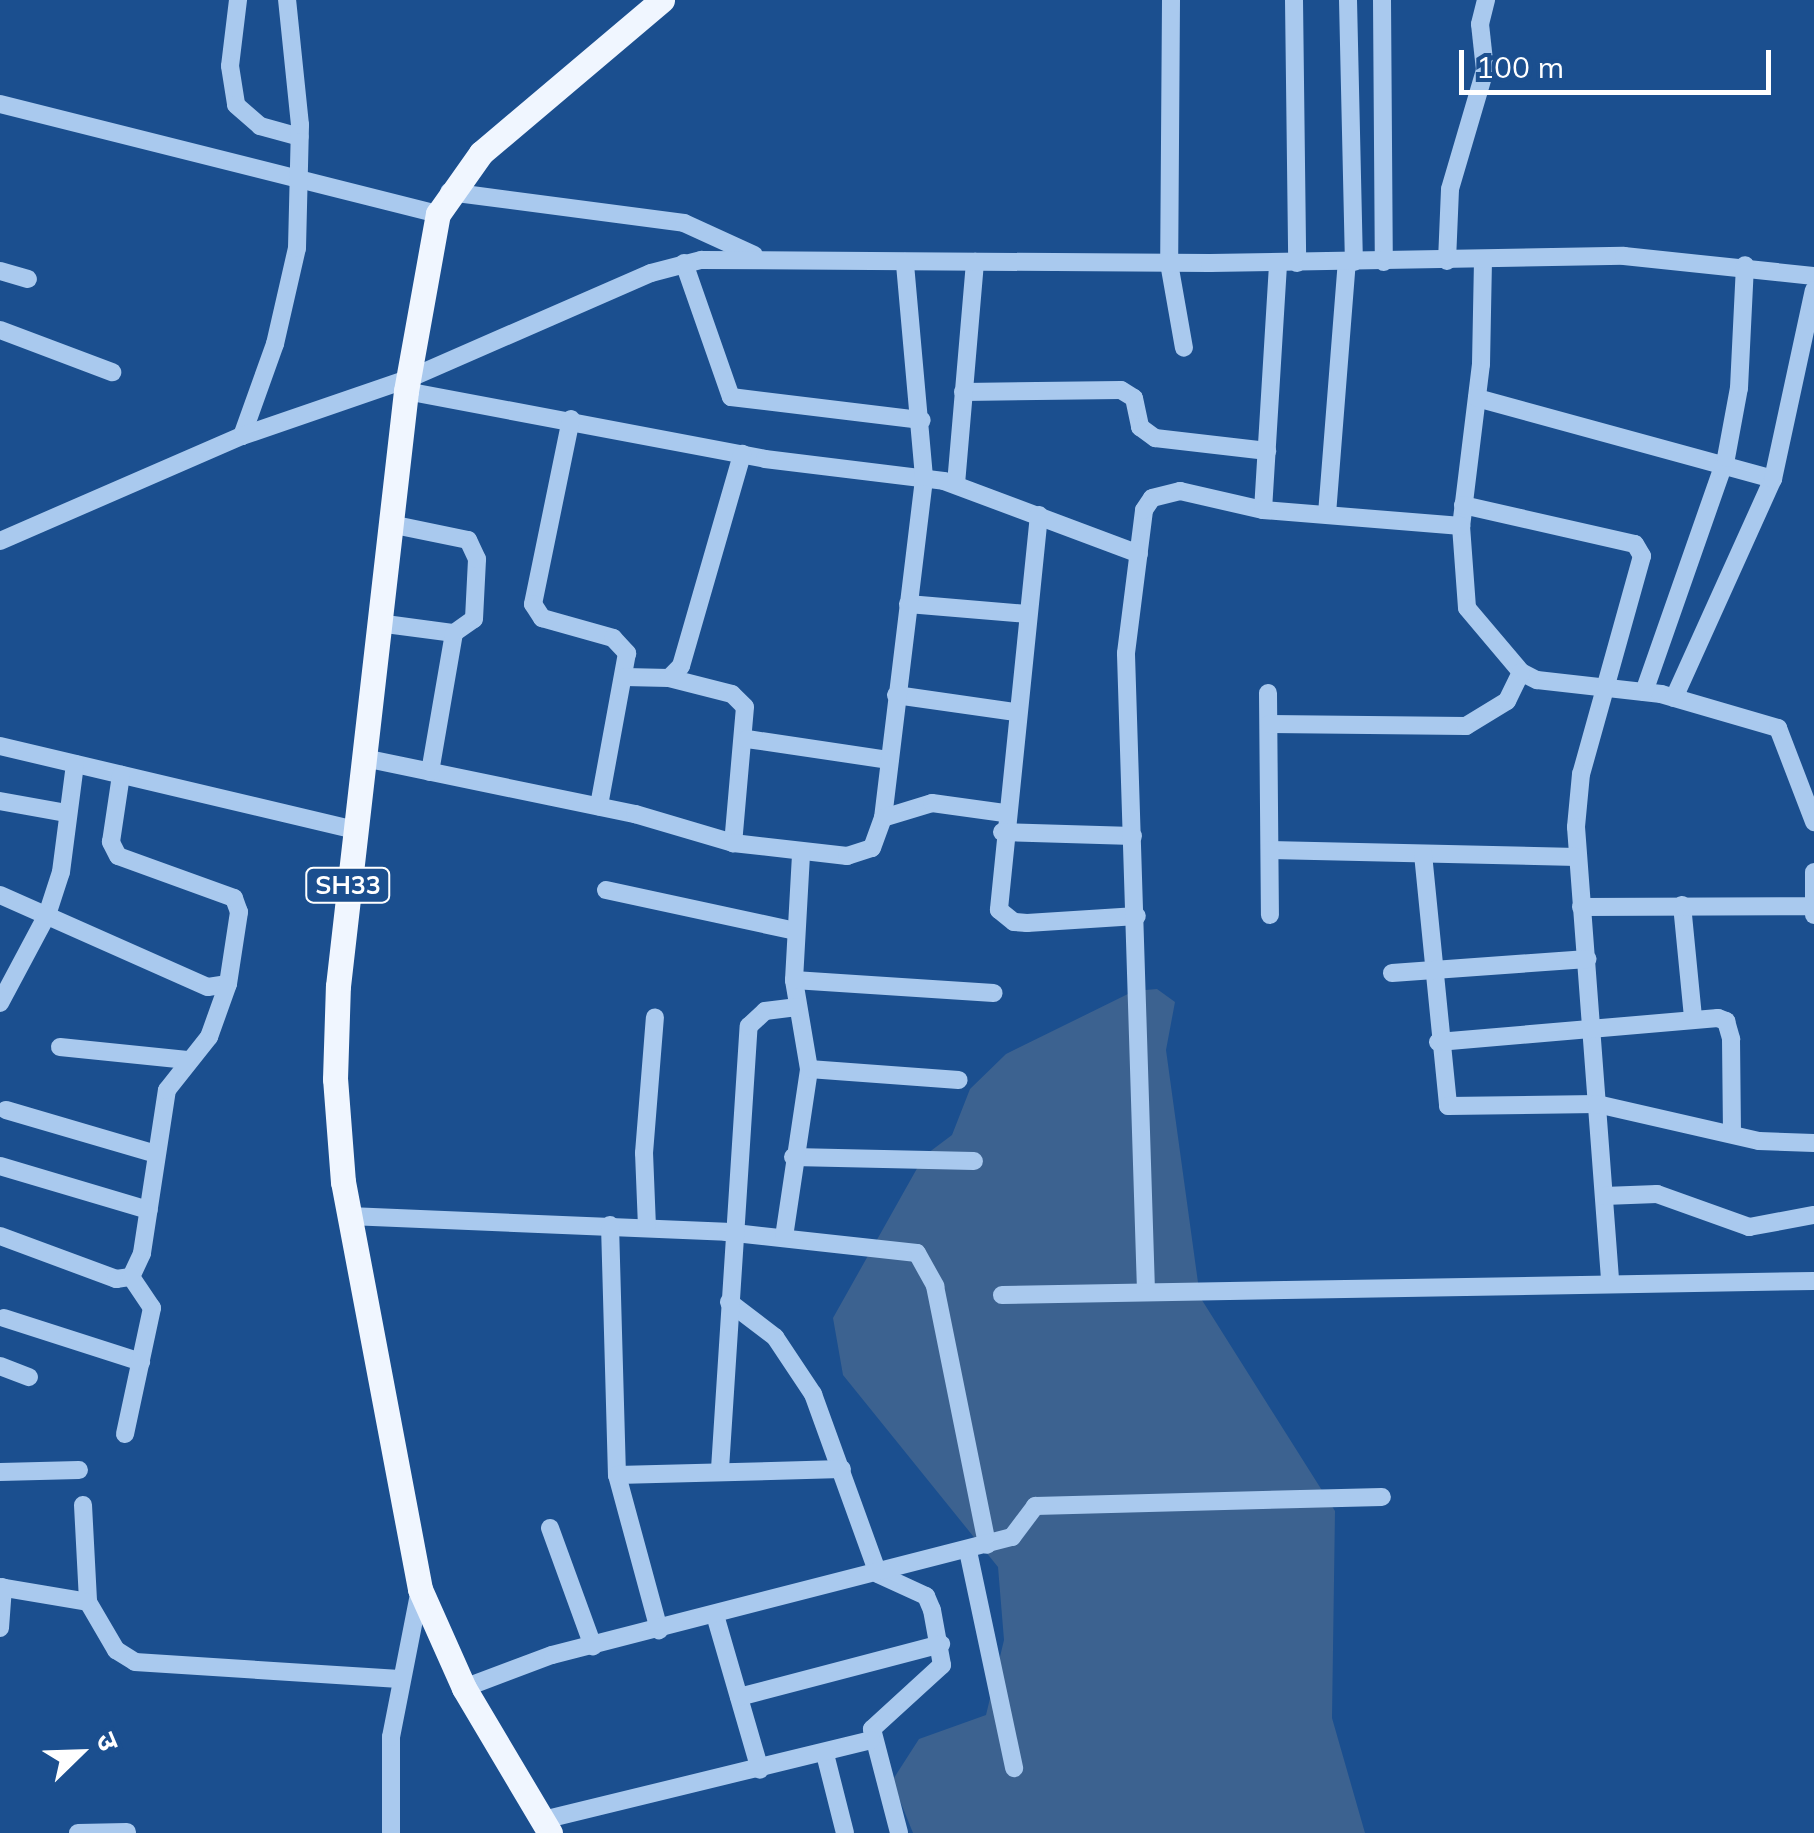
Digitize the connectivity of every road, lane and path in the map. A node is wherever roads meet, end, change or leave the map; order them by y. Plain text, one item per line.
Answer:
1 (238, 0) edge
2 (288, 0) edge
3 (662, 0) edge
4 (1172, 0) edge
5 (1294, 0) edge
6 (1348, 0) edge
7 (1382, 0) edge
8 (1486, 0) edge
9 (0, 104) edge
10 (300, 137) junction
11 (300, 180) junction
12 (443, 203) junction
13 (759, 258) junction
14 (1483, 260) junction
15 (1447, 261) junction
16 (905, 262) junction
17 (976, 262) junction
18 (1350, 262) junction
19 (1384, 262) junction
20 (684, 263) junction
21 (1169, 263) junction
22 (1287, 263) junction
23 (1744, 265) junction
24 (0, 271) edge
25 (1814, 276) edge
26 (28, 279) dead end
27 (1814, 290) edge
28 (0, 330) edge
29 (1184, 348) dead end
30 (112, 372) dead end
31 (407, 385) junction
32 (963, 392) junction
33 (1477, 398) junction
34 (572, 419) junction
35 (922, 420) junction
36 (242, 436) junction
37 (1267, 452) junction
38 (742, 454) junction
39 (1724, 466) junction
40 (924, 476) junction
41 (1773, 478) junction
42 (956, 484) junction
43 (1463, 506) junction
44 (1264, 510) junction
45 (1327, 514) junction
46 (1040, 516) junction
47 (390, 524) junction
48 (1461, 526) junction
49 (0, 541) edge
50 (1139, 554) junction
51 (908, 604) junction
52 (1028, 614) junction
53 (378, 623) junction
54 (454, 633) junction
55 (1521, 672) junction
56 (625, 677) junction
57 (668, 678) junction
58 (1607, 685) junction
59 (1644, 692) junction
60 (1268, 693) dead end
61 (896, 696) junction
62 (1674, 698) junction
63 (1016, 712) junction
64 (1268, 724) junction
65 (747, 739) junction
66 (0, 746) edge
67 (364, 758) junction
68 (889, 760) junction
69 (75, 764) junction
70 (430, 772) junction
71 (121, 775) junction
72 (0, 801) edge
73 (599, 806) junction
74 (68, 814) junction
75 (883, 818) junction
76 (1814, 822) edge
77 (1003, 823) junction
78 (355, 830) junction
79 (1134, 836) junction
80 (733, 843) junction
81 (1270, 850) junction
82 (801, 853) junction
83 (1423, 854) junction
84 (1576, 857) junction
85 (1814, 872) edge
86 (606, 890) dead end
87 (0, 895) edge
88 (1682, 905) junction
89 (1814, 906) edge
90 (1581, 907) junction
91 (1270, 915) dead end
92 (1814, 915) edge
93 (46, 916) junction
94 (1137, 916) junction
95 (796, 931) junction
96 (1587, 959) junction
97 (1431, 971) junction
98 (1392, 974) dead end
99 (794, 980) junction
100 (228, 984) junction
101 (994, 993) dead end
102 (0, 1003) edge
103 (798, 1007) junction
104 (655, 1017) dead end
105 (1693, 1018) junction
106 (1592, 1026) junction
107 (1438, 1042) junction
108 (60, 1047) dead end
109 (188, 1060) junction
110 (809, 1069) junction
111 (959, 1080) dead end
112 (1597, 1104) junction
113 (6, 1110) dead end
114 (1732, 1132) junction
115 (1814, 1143) edge
116 (156, 1154) junction
117 (793, 1157) junction
118 (974, 1161) dead end
119 (0, 1166) edge
120 (1604, 1196) junction
121 (149, 1210) junction
122 (1814, 1215) edge
123 (349, 1216) junction
124 (610, 1225) junction
125 (647, 1227) junction
126 (740, 1234) junction
127 (0, 1236) edge
128 (784, 1237) junction
129 (131, 1277) junction
130 (1814, 1281) edge
131 (1610, 1282) junction
132 (1146, 1291) junction
133 (1002, 1295) dead end
134 (729, 1302) junction
135 (4, 1318) dead end
136 (142, 1362) junction
137 (0, 1366) edge
138 (29, 1378) dead end
139 (126, 1434) dead end
140 (720, 1469) junction
141 (842, 1469) junction
142 (80, 1470) dead end
143 (0, 1472) edge
144 (617, 1475) junction
145 (1382, 1497) dead end
146 (82, 1505) dead end
147 (550, 1528) dead end
148 (987, 1545) junction
149 (968, 1551) junction
150 (878, 1574) junction
151 (2, 1587) edge
152 (420, 1589) junction
153 (88, 1602) junction
154 (715, 1616) junction
155 (0, 1628) edge
156 (659, 1630) junction
157 (941, 1644) junction
158 (593, 1646) junction
159 (399, 1679) junction
160 (464, 1688) junction
161 (739, 1698) junction
162 (871, 1740) junction
163 (825, 1754) junction
164 (1014, 1768) dead end
165 (760, 1770) junction
166 (547, 1827) edge
167 (127, 1832) edge
168 (78, 1833) edge
169 (391, 1833) edge
170 (845, 1833) edge
171 (900, 1833) edge

1 - 10 street
2 - 10 street
3 - 12 main road
4 - 21 street
5 - 22 street
6 - 18 street
7 - 19 street
8 - 15 street
9 - 11 street
10 - 11 street
11 - 12 street
11 - 36 street
12 - 13 street
12 - 31 main road, SH33
13 - 16 street
13 - 20 street
14 - 15 street
14 - 23 street
14 - 33 street
15 - 19 street
16 - 17 street
16 - 35 street
17 - 21 street
17 - 32 street
18 - 19 street
18 - 22 street
18 - 45 street
20 - 31 street
20 - 35 street
21 - 22 street
21 - 29 street
22 - 37 street
23 - 25 street
23 - 39 street
24 - 26 street
27 - 41 street
28 - 30 street
31 - 34 street
31 - 36 street
31 - 47 main road, SH33
32 - 37 street
32 - 42 street
33 - 39 street
33 - 43 street
34 - 38 street
34 - 56 street
35 - 40 street
36 - 49 street
37 - 44 street
38 - 40 street
38 - 57 street
39 - 41 street
39 - 59 street
40 - 42 street
40 - 51 street
41 - 62 street
42 - 46 street
43 - 48 street
43 - 58 street
44 - 45 street
44 - 50 street
45 - 48 street
46 - 50 street
46 - 52 street
47 - 53 main road, SH33
47 - 54 street
48 - 55 street
50 - 79 street
51 - 52 street
51 - 61 street
52 - 63 street
53 - 54 street
53 - 67 main road, SH33
54 - 70 street
55 - 58 street
55 - 64 street
56 - 57 street
56 - 73 street
57 - 65 street
58 - 59 street
58 - 84 street
59 - 62 street
60 - 64 street
61 - 63 street
61 - 68 street
62 - 76 street
63 - 77 street
64 - 81 street
65 - 68 street
65 - 80 street
66 - 69 street
67 - 70 street
67 - 78 main road, SH33
68 - 75 street
69 - 71 street
69 - 74 street
70 - 73 street
71 - 78 street
71 - 100 street
72 - 74 street
73 - 80 street
74 - 93 street
75 - 77 street
75 - 82 street
77 - 79 street
77 - 94 street
78 - 123 main road, SH33
79 - 94 street
80 - 82 street
81 - 83 street
81 - 91 street
82 - 95 street
83 - 84 street
83 - 97 street
84 - 90 street
85 - 89 street
86 - 95 street
87 - 93 street
88 - 89 street
88 - 90 street
88 - 105 street
89 - 92 street
90 - 96 street
93 - 100 street
93 - 102 street
94 - 132 street
95 - 99 street
96 - 97 street
96 - 106 street
97 - 98 street
97 - 107 street
99 - 101 street
99 - 103 street
100 - 109 street
103 - 110 street
103 - 126 street
104 - 125 street
105 - 106 street
105 - 114 street
106 - 107 street
106 - 112 street
107 - 112 street
108 - 109 street
109 - 116 street
110 - 111 street
110 - 117 street
112 - 114 street
112 - 120 street
113 - 116 street
114 - 115 street
116 - 121 street
117 - 118 street
117 - 128 street
119 - 121 street
120 - 122 street
120 - 131 street
121 - 129 street
123 - 124 street
123 - 152 main road, SH33
124 - 125 street
124 - 144 street
125 - 126 street
126 - 128 street
126 - 134 street
127 - 129 street
128 - 148 street
129 - 136 street
130 - 131 street
131 - 132 street
132 - 133 street
134 - 140 street
134 - 141 street
135 - 136 street
136 - 139 street
137 - 138 street
140 - 141 street
140 - 144 street
141 - 150 street
142 - 143 street
144 - 156 street
145 - 148 street
146 - 153 street
147 - 158 street
148 - 149 street
149 - 150 street
149 - 164 street
150 - 154 street
150 - 157 street
151 - 153 street
151 - 155 street
152 - 159 street
152 - 160 main road, SH33
153 - 159 street
154 - 156 street
154 - 161 street
156 - 158 street
157 - 161 street
157 - 162 street
158 - 160 street
159 - 169 street
160 - 166 main road, SH33
161 - 165 street
162 - 163 street
162 - 171 street
163 - 165 street
163 - 170 street
165 - 166 street
167 - 168 street

